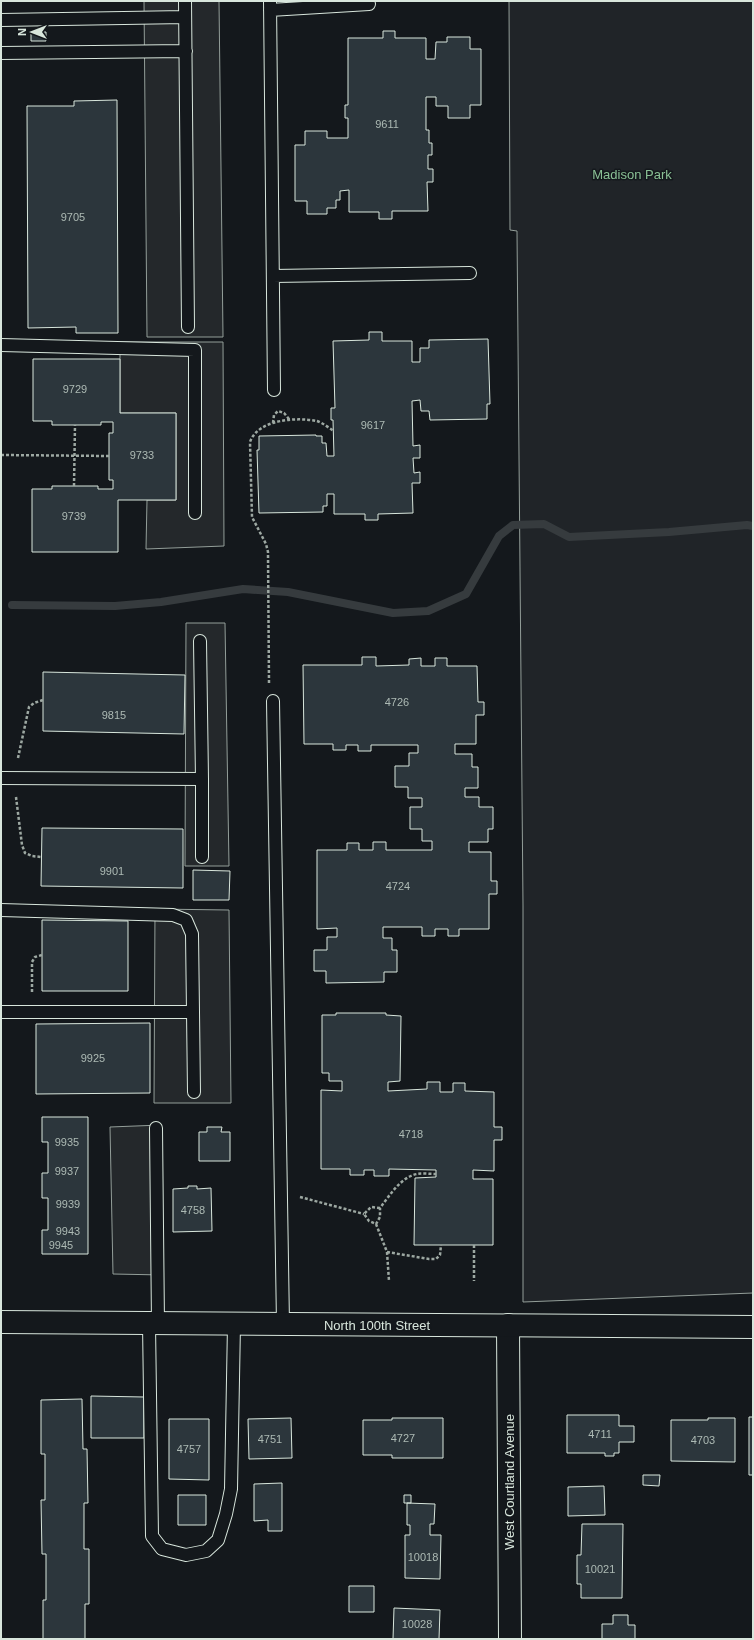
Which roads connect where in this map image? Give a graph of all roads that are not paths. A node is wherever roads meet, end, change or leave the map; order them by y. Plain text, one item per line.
1 (185, 1) edge
2 (369, 4) dead end
3 (270, 5) edge
4 (185, 17) junction
5 (1, 20) edge
6 (186, 51) junction
7 (1, 52) edge
8 (470, 273) dead end
9 (273, 276) junction
10 (188, 327) dead end
11 (1, 345) edge
12 (274, 390) dead end
13 (195, 513) dead end
14 (200, 641) dead end
15 (273, 701) road end
16 (1, 778) edge
17 (202, 779) junction
18 (202, 857) dead end
19 (1, 910) edge
20 (1, 1012) edge
21 (193, 1012) junction
22 (194, 1092) dead end
23 (156, 1128) dead end
24 (1, 1322) edge
25 (154, 1324) junction
26 (234, 1324) junction
27 (283, 1324) junction
28 (508, 1325) junction
29 (753, 1327) edge
30 (510, 1639) edge

1 - 4 lane
2 - 3 lane
3 - 9 lane
4 - 5 lane
4 - 6 lane
6 - 7 lane
6 - 10 lane
8 - 9 lane
9 - 12 lane
11 - 13 lane
14 - 17 lane
15 - 27 lane
16 - 17 lane
17 - 18 lane
19 - 21 lane
20 - 21 lane
21 - 22 lane
23 - 25 lane
24 - 25 street, North 100th Street
25 - 26 street, North 100th Street
25 - 26 lane
26 - 27 street, North 100th Street
27 - 28 street, North 100th Street
28 - 29 street, North 100th Street
28 - 30 street, West Courtland Avenue

